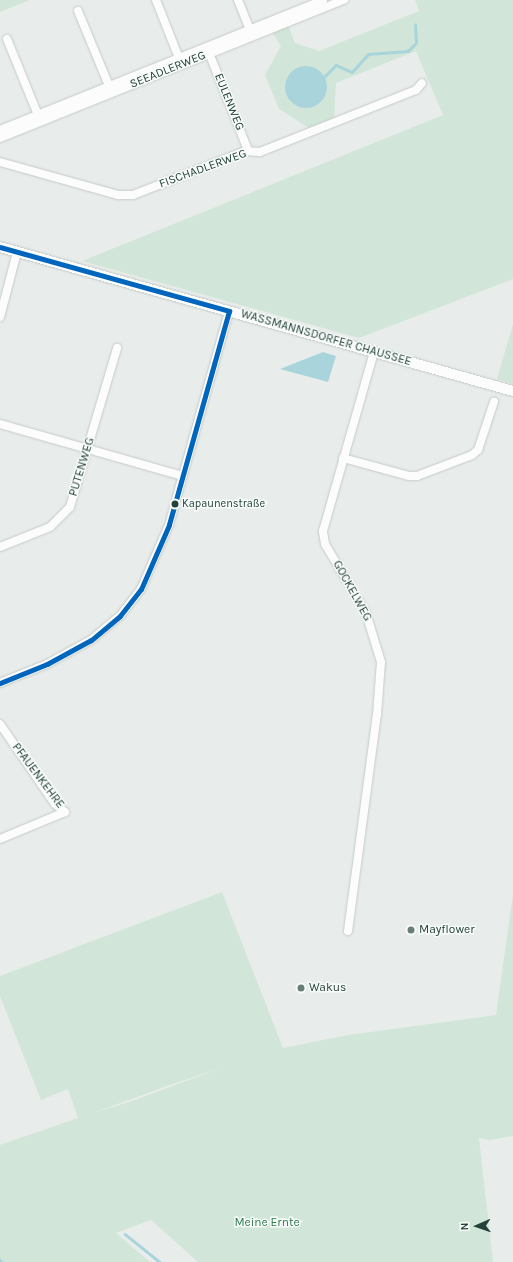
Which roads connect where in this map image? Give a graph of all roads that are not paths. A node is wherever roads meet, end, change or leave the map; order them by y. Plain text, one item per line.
1 (156, 0) edge
2 (238, 0) edge
3 (321, 0) edge
4 (338, 1) edge
5 (78, 11) dead end
6 (250, 30) junction
7 (7, 39) dead end
8 (209, 53) junction
9 (179, 58) junction
10 (422, 84) dead end
11 (109, 86) junction
12 (38, 115) junction
13 (0, 130) edge
14 (0, 138) edge
15 (248, 150) junction
16 (0, 162) edge
17 (0, 247) edge
18 (17, 252) junction
19 (229, 311) junction
20 (0, 316) edge
21 (117, 348) dead end
22 (374, 352) junction
23 (513, 391) edge
24 (494, 402) dead end
25 (0, 424) edge
26 (88, 449) junction
27 (343, 458) junction
28 (183, 476) junction
29 (0, 547) edge
30 (0, 683) edge
31 (0, 724) edge
32 (1, 837) edge
33 (348, 931) dead end

1 - 9 street, SEEADLERWEG
2 - 6 street
3 - 6 street, SEEADLERWEG
4 - 8 street, SEEADLERWEG
5 - 11 street
6 - 9 street, SEEADLERWEG
7 - 12 street
8 - 14 street, SEEADLERWEG
8 - 15 street, EULENWEG
9 - 11 street, SEEADLERWEG
10 - 15 street, FISCHADLERWEG
11 - 12 street, SEEADLERWEG
12 - 13 street, SEEADLERWEG
15 - 16 street, FISCHADLERWEG
17 - 18 street, WASSMANNSDORFER CHAUSSEE
18 - 19 street, WASSMANNSDORFER CHAUSSEE
18 - 20 street
19 - 22 street, WASSMANNSDORFER CHAUSSEE
19 - 28 street
21 - 26 street, PUTENWEG
22 - 23 street, WASSMANNSDORFER CHAUSSEE
22 - 27 street, GOCKELWEG
24 - 27 street
25 - 26 street
26 - 28 street
26 - 29 street, PUTENWEG
27 - 33 street, GOCKELWEG
28 - 30 street
31 - 32 street, PFAUENKEHRE

